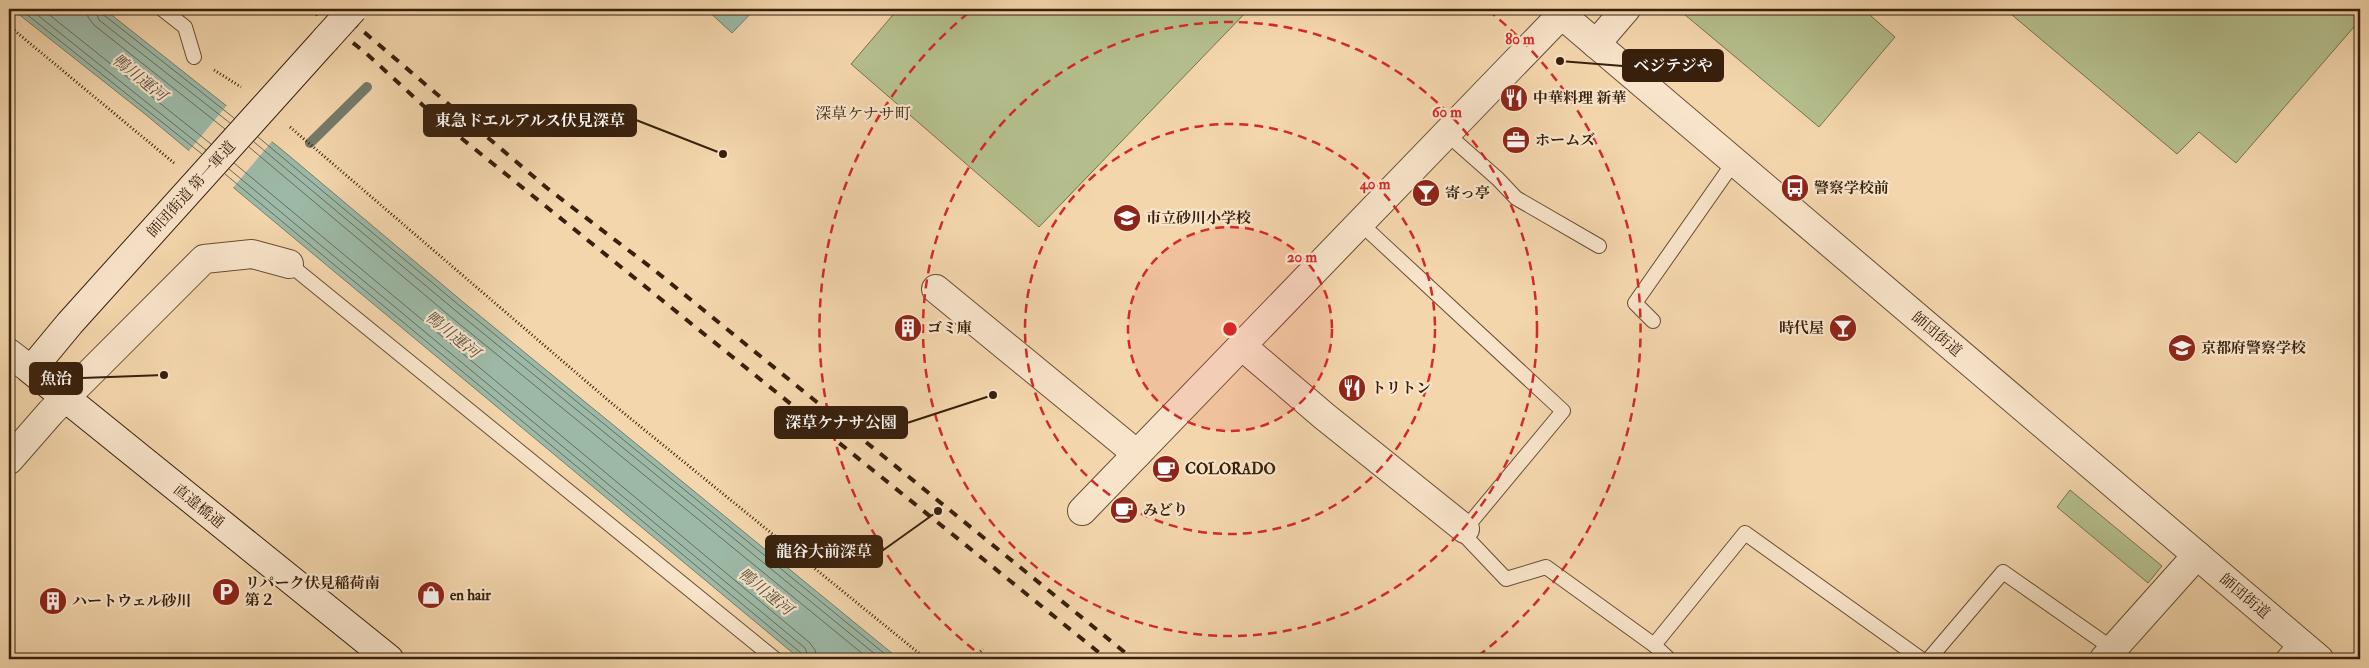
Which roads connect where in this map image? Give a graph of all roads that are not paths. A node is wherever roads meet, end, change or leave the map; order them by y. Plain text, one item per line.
1 (162, 9) edge
2 (353, 9) edge
3 (1626, 9) edge
4 (1558, 12) edge
5 (1596, 44) junction
6 (194, 57) dead end
7 (1447, 134) junction
8 (1734, 162) junction
9 (1360, 223) junction
10 (1599, 246) dead end
11 (290, 264) joint
12 (936, 289) dead end
13 (1653, 322) dead end
14 (1242, 346) junction
15 (9, 353) edge
16 (31, 370) junction
17 (65, 397) junction
18 (1138, 454) junction
19 (9, 460) edge
20 (1082, 511) dead end
21 (1465, 529) junction
22 (2197, 555) junction
23 (1654, 645) junction
24 (2290, 650) edge
25 (2109, 654) edge
26 (389, 659) edge
27 (775, 659) edge
28 (1669, 659) edge
29 (1921, 659) edge
30 (1929, 659) edge
31 (2319, 659) edge

1 - 6 lane
2 - 16 street, 師団街道 第一軍道, bridge
3 - 5 street
4 - 5 street, 師団街道
4 - 7 street
5 - 8 street, 師団街道
7 - 9 street
7 - 10 lane
8 - 13 lane
8 - 22 street, 師団街道
9 - 14 street
9 - 21 lane
11 - 17 street
11 - 27 lane
12 - 18 street
14 - 18 street
14 - 21 street
15 - 16 street, 直違橋通
16 - 17 street, 直違橋通
17 - 19 street
17 - 26 street, 直違橋通
18 - 20 street
21 - 23 lane
22 - 24 street, 師団街道
22 - 25 street
23 - 28 lane
23 - 29 lane
24 - 31 street, 師団街道
25 - 30 lane

